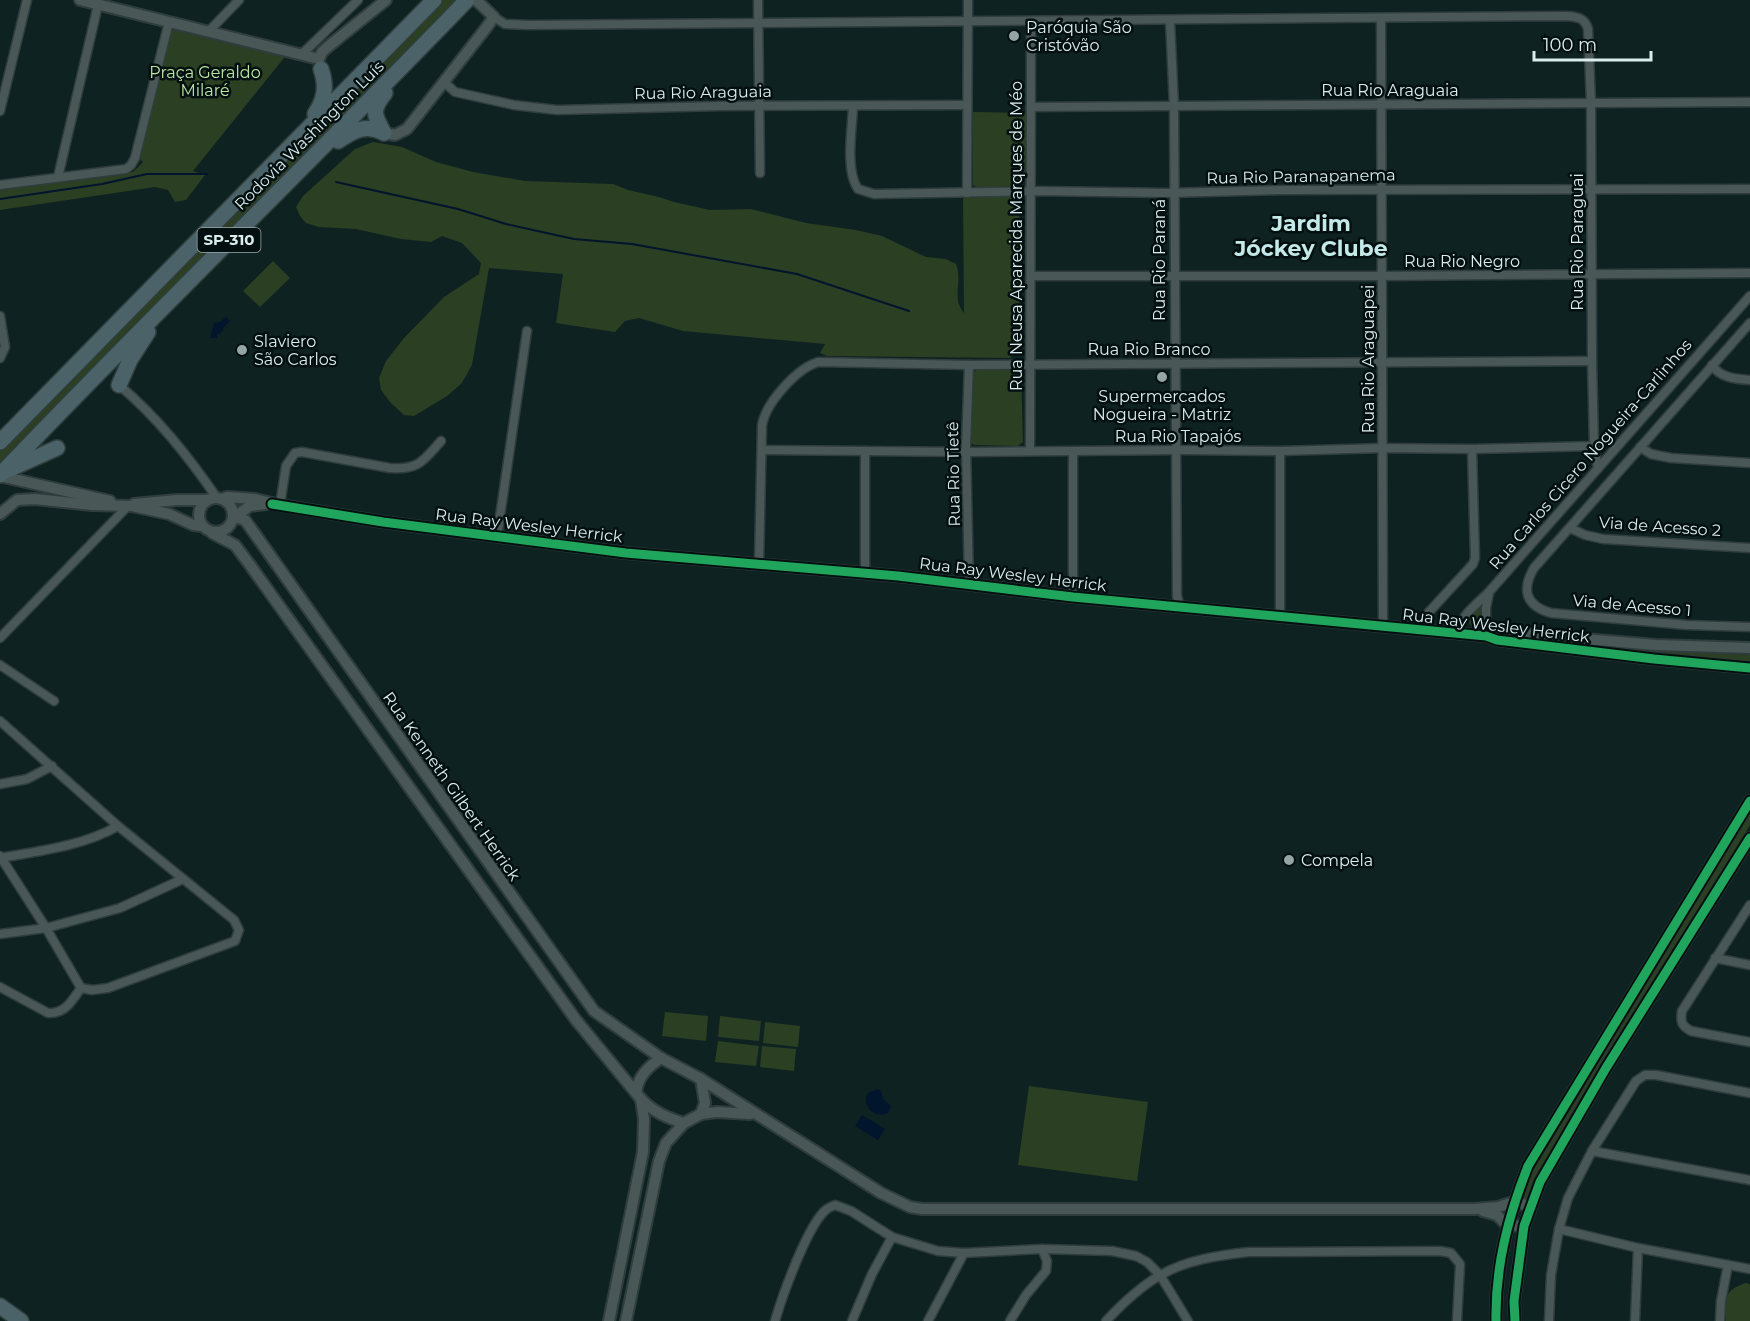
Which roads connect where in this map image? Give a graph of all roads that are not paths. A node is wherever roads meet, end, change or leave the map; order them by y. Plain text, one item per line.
1 (27, 0) edge
2 (80, 0) edge
3 (239, 0) edge
4 (358, 0) edge
5 (386, 0) edge
6 (434, 0) edge
7 (467, 0) edge
8 (476, 0) edge
9 (758, 0) edge
10 (968, 0) edge
11 (98, 5) junction
12 (494, 17) junction
13 (1381, 19) junction
14 (969, 20) junction
15 (1031, 21) junction
16 (1170, 21) junction
17 (169, 22) junction
18 (759, 22) junction
19 (208, 32) junction
20 (389, 45) junction
21 (301, 55) junction
22 (408, 62) junction
23 (320, 64) junction
24 (444, 82) junction
25 (1750, 102) edge
26 (1591, 103) junction
27 (967, 105) junction
28 (1383, 105) junction
29 (760, 106) junction
30 (1174, 106) junction
31 (853, 107) junction
32 (1031, 107) junction
33 (0, 111) edge
34 (384, 133) junction
35 (284, 153) junction
36 (305, 163) junction
37 (760, 173) dead end
38 (58, 177) junction
39 (0, 185) edge
40 (1592, 189) junction
41 (1750, 189) edge
42 (1381, 190) junction
43 (1030, 192) junction
44 (1174, 192) junction
45 (967, 193) junction
46 (1750, 273) edge
47 (1592, 275) junction
48 (1031, 276) junction
49 (1175, 276) junction
50 (1383, 276) junction
51 (179, 292) junction
52 (1750, 296) edge
53 (0, 316) edge
54 (1750, 323) edge
55 (527, 331) dead end
56 (0, 358) edge
57 (1592, 361) junction
58 (1382, 362) junction
59 (1174, 363) junction
60 (969, 364) junction
61 (1030, 364) junction
62 (1712, 364) junction
63 (1750, 380) edge
64 (119, 385) joint
65 (37, 405) junction
66 (0, 424) edge
67 (441, 441) dead end
68 (0, 442) edge
69 (1594, 446) junction
70 (1640, 447) junction
71 (57, 448) dead end
72 (1384, 448) junction
73 (1472, 449) junction
74 (762, 450) junction
75 (1175, 450) junction
76 (865, 451) junction
77 (1280, 451) junction
78 (967, 452) junction
79 (1030, 452) junction
80 (1073, 452) junction
81 (1750, 463) edge
82 (1598, 468) junction
83 (2, 474) edge
84 (216, 499) junction
85 (276, 505) junction
86 (130, 506) junction
87 (0, 514) edge
88 (234, 517) junction
89 (202, 526) junction
90 (1570, 528) junction
91 (212, 533) junction
92 (497, 537) junction
93 (1750, 548) edge
94 (759, 564) junction
95 (865, 573) junction
96 (969, 583) junction
97 (1489, 592) junction
98 (1073, 597) junction
99 (1180, 607) junction
100 (1280, 616) junction
101 (1383, 627) junction
102 (1750, 627) edge
103 (1420, 630) junction
104 (1457, 634) junction
105 (1486, 636) junction
106 (0, 638) edge
107 (1750, 648) edge
108 (0, 665) edge
109 (1750, 668) edge
110 (54, 701) dead end
111 (0, 721) edge
112 (52, 766) junction
113 (0, 784) edge
114 (1750, 801) edge
115 (118, 826) junction
116 (1750, 838) edge
117 (0, 858) edge
118 (183, 879) junction
119 (1750, 905) edge
120 (46, 928) junction
121 (0, 934) edge
122 (1715, 958) junction
123 (1750, 965) edge
124 (0, 987) edge
125 (81, 988) junction
126 (1750, 1042) edge
127 (661, 1058) junction
128 (701, 1079) junction
129 (1750, 1093) edge
130 (638, 1096) junction
131 (701, 1114) junction
132 (754, 1114) junction
133 (684, 1123) junction
134 (1592, 1151) junction
135 (1750, 1180) edge
136 (1514, 1202) junction
137 (1530, 1206) junction
138 (1474, 1209) junction
139 (1507, 1225) junction
140 (1524, 1226) junction
141 (1559, 1229) junction
142 (892, 1237) junction
143 (1638, 1248) junction
144 (1042, 1250) junction
145 (964, 1254) junction
146 (1728, 1265) junction
147 (1750, 1269) edge
148 (1160, 1275) junction
149 (0, 1306) edge
150 (0, 1318) edge
151 (4, 1321) edge
152 (21, 1321) edge
153 (609, 1321) edge
154 (626, 1321) edge
155 (776, 1321) edge
156 (852, 1321) edge
157 (928, 1321) edge
158 (1010, 1321) edge
159 (1106, 1321) edge
160 (1188, 1321) edge
161 (1457, 1321) edge
162 (1496, 1321) edge
163 (1515, 1321) edge
164 (1549, 1321) edge
165 (1635, 1321) edge
166 (1720, 1321) edge

1 - 33 street
2 - 11 street
3 - 19 street
4 - 21 street
5 - 23 street
6 - 20 highway, Rodovia Washington Luís / SP-310
7 - 22 highway, Rodovia Washington Luís / SP-310
8 - 12 street
9 - 18 street
10 - 14 street
11 - 17 street
11 - 38 street
12 - 18 street
12 - 24 street
13 - 16 street
13 - 26 street, Rua Rio Paraguai
13 - 28 street, Rua Rio Araguapei
14 - 15 street
14 - 18 street
14 - 27 street
15 - 16 street
15 - 32 street, Rua Neusa Aparecida Marques de Méo
16 - 30 street, Rua Rio Paraná
17 - 19 street
17 - 38 street
18 - 29 street
19 - 21 street
20 - 23 highway
20 - 35 highway, Rodovia Washington Luís / SP-310
21 - 23 street
22 - 34 highway
22 - 36 highway, Rodovia Washington Luís / SP-310
23 - 35 highway
24 - 29 street, Rua Rio Araguaia
24 - 34 street
25 - 26 street, Rua Rio Araguaia
26 - 28 street, Rua Rio Araguaia
26 - 40 street, Rua Rio Paraguai
27 - 31 street, Rua Rio Araguaia
27 - 45 street
28 - 30 street, Rua Rio Araguaia
28 - 42 street, Rua Rio Araguapei
29 - 31 street, Rua Rio Araguaia
29 - 37 street
30 - 32 street, Rua Rio Araguaia
30 - 44 street, Rua Rio Paraná
31 - 45 street, Rua Rio Paranapanema
32 - 43 street, Rua Neusa Aparecida Marques de Méo
34 - 36 highway
35 - 65 highway, Rodovia Washington Luís / SP-310
36 - 51 highway, Rodovia Washington Luís / SP-310
38 - 39 street
40 - 41 street, Rua Rio Paranapanema
40 - 42 street, Rua Rio Paranapanema
40 - 47 street, Rua Rio Paraguai
42 - 44 street, Rua Rio Paranapanema
42 - 50 street, Rua Rio Araguapei
43 - 44 street, Rua Rio Paranapanema
43 - 45 street, Rua Rio Paranapanema
43 - 48 street, Rua Neusa Aparecida Marques de Méo
44 - 49 street, Rua Rio Paraná
46 - 47 street, Rua Rio Negro
47 - 50 street, Rua Rio Negro
47 - 57 street, Rua Rio Paraguai
48 - 49 street, Rua Rio Negro
48 - 61 street, Rua Neusa Aparecida Marques de Méo
49 - 50 street, Rua Rio Negro
49 - 59 street, Rua Rio Paraná
50 - 58 street, Rua Rio Araguapei
51 - 64 highway
51 - 83 highway, Rodovia Washington Luís / SP-310
52 - 82 street, Rua Carlos Cicero Nogueira-Carlinhos
53 - 56 street
54 - 62 street
55 - 92 street
57 - 58 street, Rua Rio Branco
57 - 69 street, Rua Rio Paraguai
58 - 59 street, Rua Rio Branco
58 - 72 street, Rua Rio Araguapei
59 - 61 street, Rua Rio Branco
59 - 75 street, Rua Rio Paraná
60 - 61 street, Rua Rio Branco
60 - 74 street, Rua Rio Branco
60 - 78 street, Rua Rio Tietê
61 - 79 street, Rua Neusa Aparecida Marques de Méo
62 - 63 street
62 - 70 street
64 - 84 street
65 - 66 highway
65 - 68 highway, Rodovia Washington Luís / SP-310
67 - 85 street
69 - 73 street, Rua Rio Tapajós
69 - 82 street, Rua Rio Paraguai
70 - 81 street
70 - 90 street
71 - 83 highway
72 - 73 street, Rua Rio Tapajós
72 - 77 street, Rua Rio Tapajós
72 - 101 street, Rua Rio Araguapei
73 - 103 street
74 - 76 street, Rua Rio Tapajós
74 - 94 street, Rua Rio Branco
75 - 77 street, Rua Rio Tapajós
75 - 80 street, Rua Rio Tapajós
75 - 99 street, Rua Rio Paraná
76 - 78 street, Rua Rio Tapajós
76 - 95 street
77 - 100 street
78 - 79 street, Rua Rio Tapajós
78 - 96 street, Rua Rio Tietê
79 - 80 street, Rua Rio Tapajós
80 - 98 street
82 - 97 street, Rua Carlos Cicero Nogueira-Carlinhos
83 - 86 street
84 - 85 street, Rua Ray Wesley Herrick
84 - 86 street, Rua Ray Wesley Herrick
84 - 88 street
84 - 89 street
85 - 88 street
85 - 92 street, Rua Ray Wesley Herrick
86 - 87 street, Rua Ray Wesley Herrick
86 - 89 street
86 - 106 street
88 - 91 street
88 - 127 street, Rua Kenneth Gilbert Herrick
89 - 91 street
90 - 93 street, Via de Acesso 2
90 - 102 street, Via de Acesso 1
91 - 130 street
92 - 94 street, Rua Ray Wesley Herrick
94 - 95 street, Rua Ray Wesley Herrick
95 - 96 street, Rua Ray Wesley Herrick
96 - 98 street, Rua Ray Wesley Herrick
97 - 104 street, Rua Carlos Cicero Nogueira-Carlinhos
97 - 105 street
98 - 99 street, Rua Ray Wesley Herrick
99 - 100 street, Rua Ray Wesley Herrick
100 - 101 street, Rua Ray Wesley Herrick
101 - 103 street, Rua Ray Wesley Herrick
103 - 104 street, Rua Ray Wesley Herrick
104 - 105 street, Rua Ray Wesley Herrick
105 - 107 street, Rua Ray Wesley Herrick
105 - 109 street, Rua Ray Wesley Herrick
108 - 110 street
111 - 112 street
112 - 113 street
112 - 115 street
114 - 136 street
115 - 117 street
115 - 118 street
116 - 137 street
117 - 120 street
118 - 120 street
118 - 125 street
119 - 122 street
120 - 121 street
120 - 125 street
122 - 123 street
122 - 126 street
124 - 125 street
127 - 128 street
127 - 130 street
128 - 131 street
128 - 132 street
129 - 134 street
130 - 133 street
130 - 153 street
131 - 132 street
131 - 133 street
132 - 138 street
133 - 154 street
134 - 135 street
134 - 141 street
136 - 137 street
136 - 138 street
136 - 139 street
137 - 140 street
138 - 139 street
139 - 140 street
139 - 162 street
140 - 163 street
141 - 143 street
141 - 164 street
142 - 145 street
142 - 155 street
142 - 156 street
143 - 146 street
143 - 165 street
144 - 145 street
144 - 148 street
144 - 158 street
145 - 157 street
146 - 147 street
146 - 166 street
148 - 159 street
148 - 160 street
148 - 161 street
149 - 152 highway
150 - 151 highway

